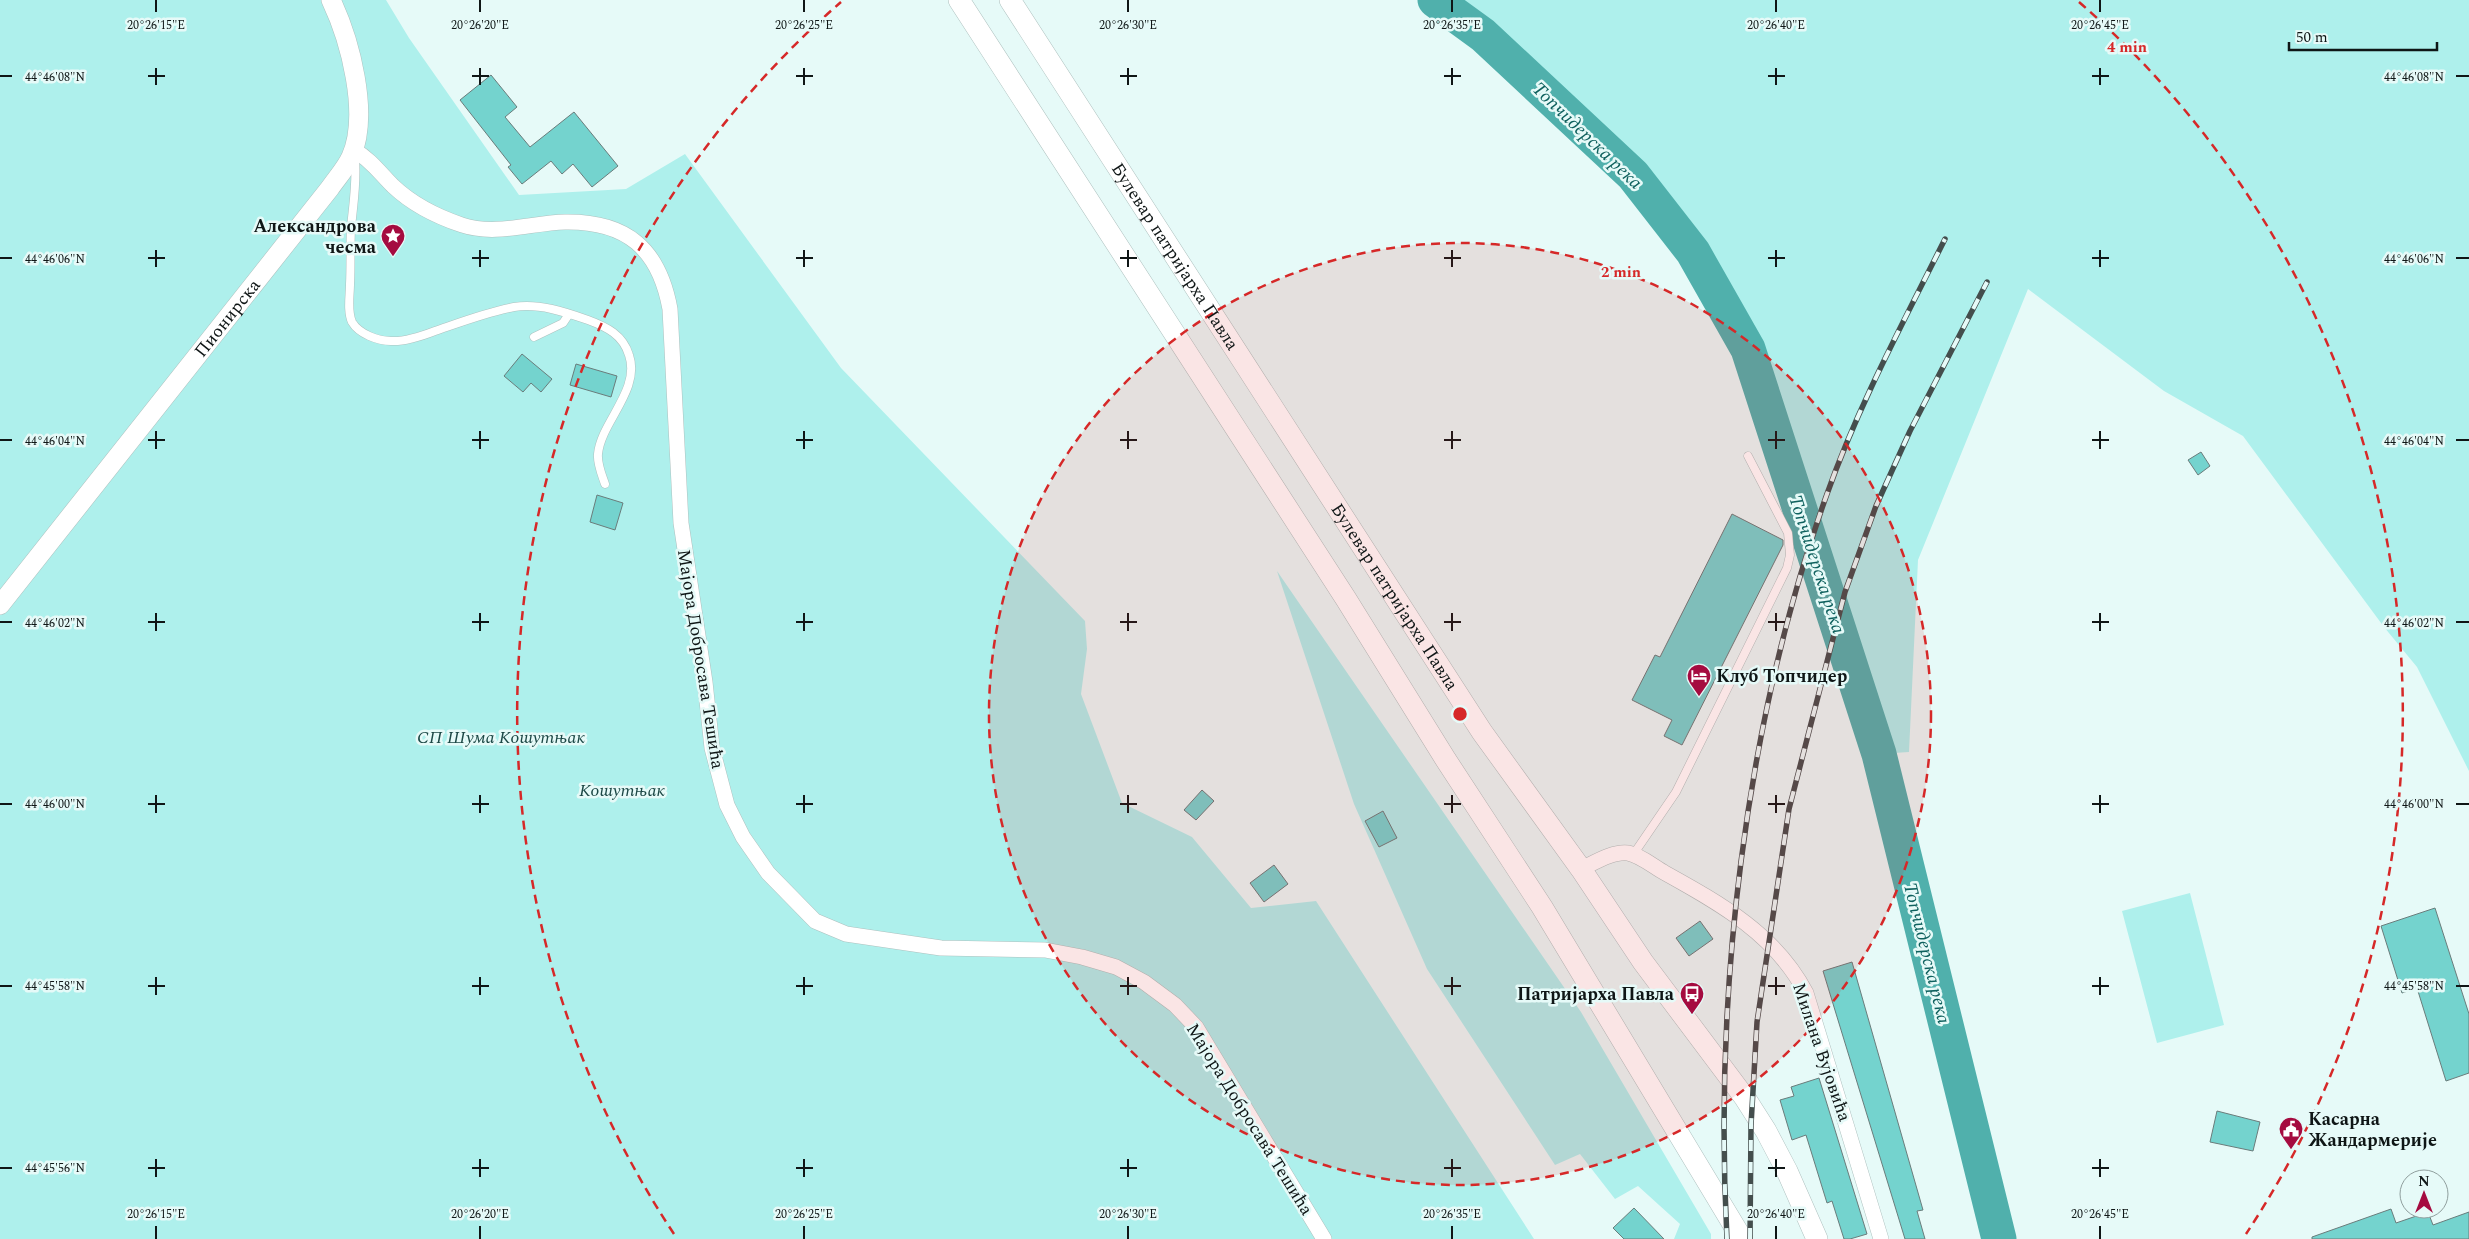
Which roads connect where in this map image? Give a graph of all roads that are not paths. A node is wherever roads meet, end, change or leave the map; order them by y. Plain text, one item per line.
1 (331, 0) edge
2 (960, 0) edge
3 (1010, 0) edge
4 (354, 150) junction
5 (569, 314) junction
6 (534, 337) dead end
7 (1748, 456) dead end
8 (604, 484) dead end
9 (0, 605) edge
10 (1633, 855) junction
11 (1581, 869) junction
12 (1324, 1239) edge
13 (1742, 1239) edge
14 (1817, 1239) edge
15 (1880, 1239) edge

1 - 4 street, Пионирска
2 - 13 main road
3 - 11 main road, Булевар патријарха Павла
4 - 5 lane
4 - 9 street, Пионирска
4 - 12 street, Мајора Добросава Тешића
5 - 6 lane
5 - 8 lane
7 - 10 lane
10 - 11 street
10 - 15 street, Милана Вујовића
11 - 14 main road, Булевар патријарха Павла

